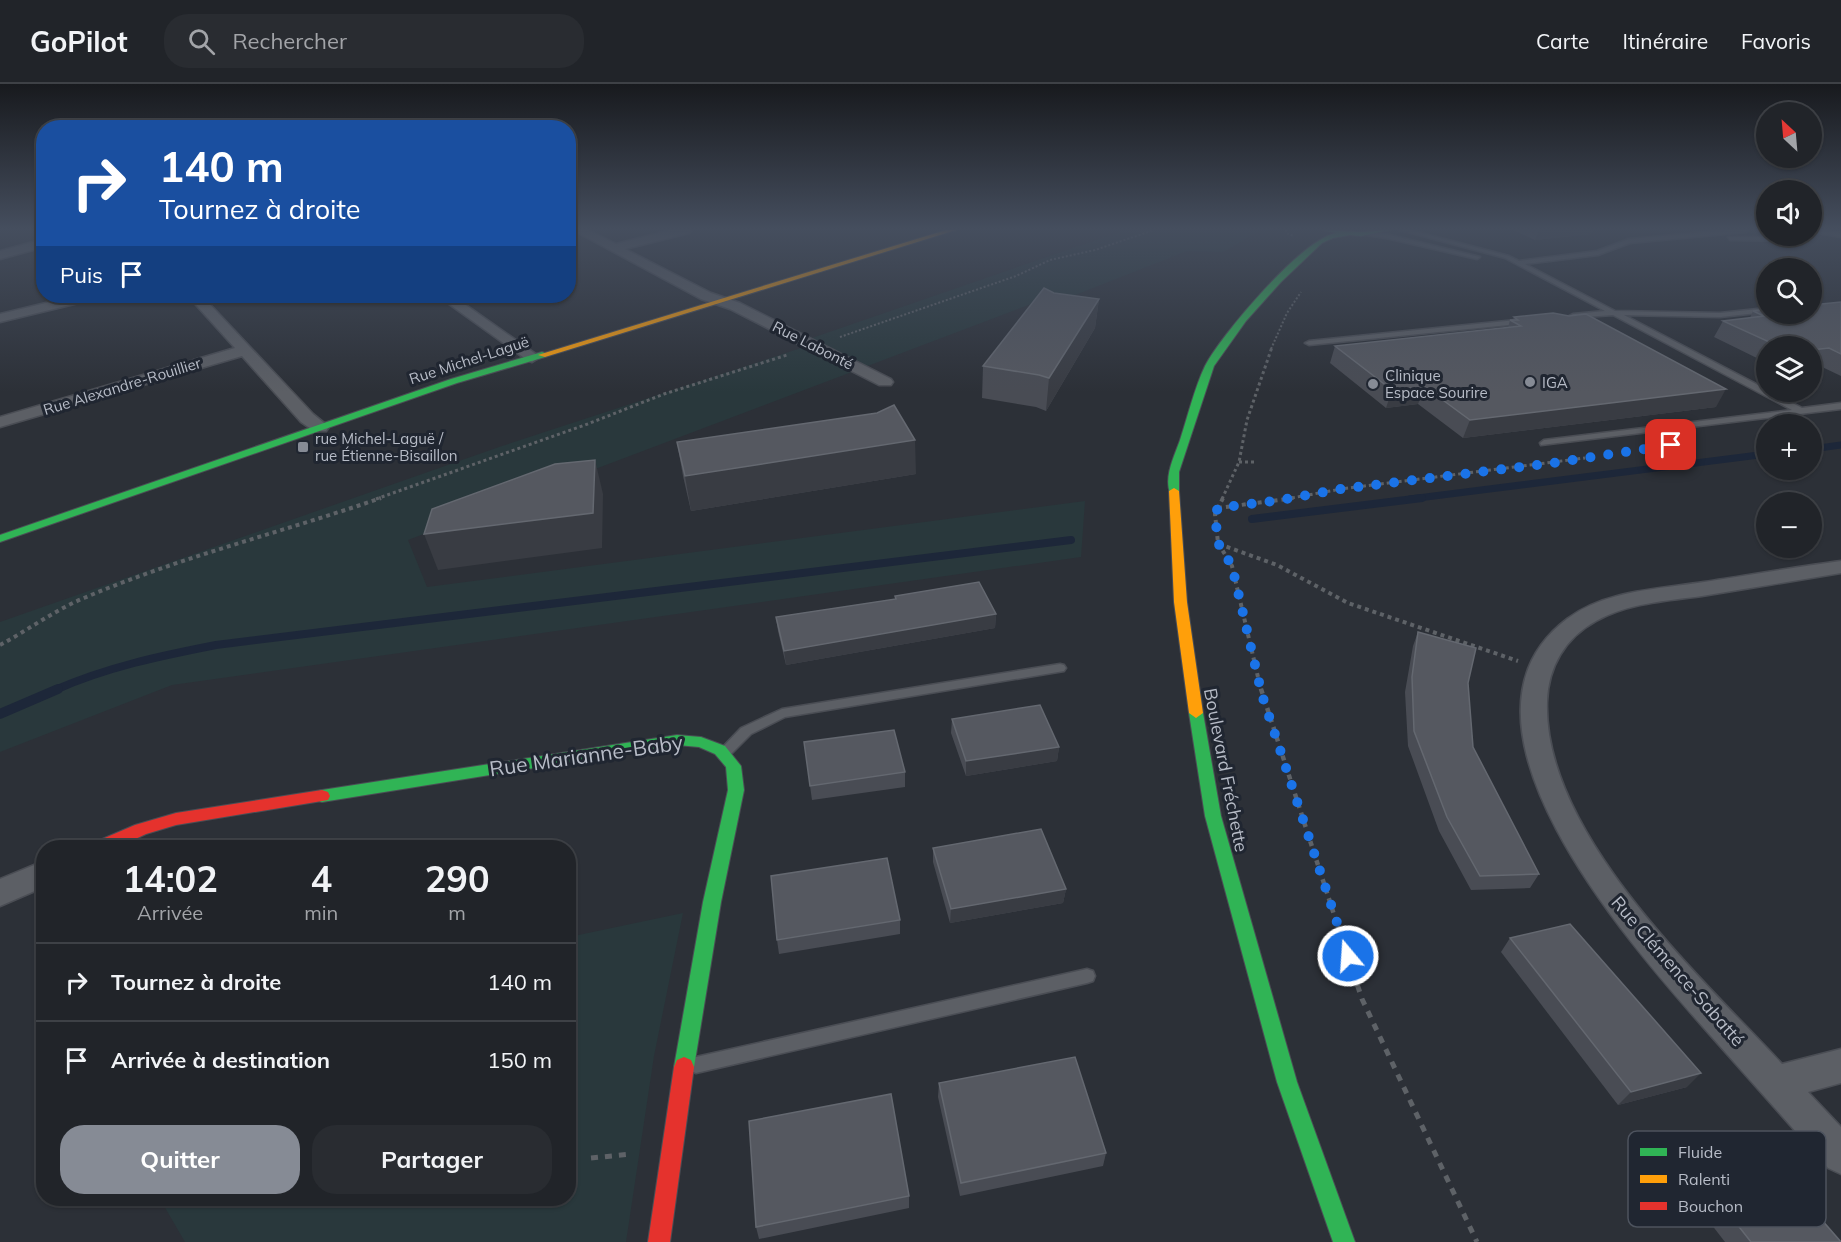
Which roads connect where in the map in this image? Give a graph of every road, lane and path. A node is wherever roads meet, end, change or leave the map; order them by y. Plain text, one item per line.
1 (683, 284) edge
2 (773, 284) edge
3 (994, 284) edge
4 (1274, 284) edge
5 (1557, 284) edge
6 (1305, 286) dead end
7 (720, 300) junction
8 (61, 303) edge
9 (201, 303) edge
10 (455, 303) edge
11 (1234, 309) dead end
12 (1756, 311) edge
13 (1611, 313) junction
14 (0, 318) edge
15 (1559, 318) edge
16 (1538, 320) edge
17 (833, 339) dead end
18 (1310, 343) dead end
19 (245, 350) junction
20 (795, 353) dead end
21 (532, 357) junction
22 (1210, 366) junction
23 (885, 382) dead end
24 (1841, 406) edge
25 (1801, 411) junction
26 (0, 422) edge
27 (320, 427) junction
28 (1544, 443) dead end
29 (1594, 456) dead end
30 (1239, 462) junction
31 (1256, 462) dead end
32 (1218, 508) junction
33 (0, 539) edge
34 (1218, 543) junction
35 (1841, 567) edge
36 (0, 645) edge
37 (1519, 661) dead end
38 (1060, 668) dead end
39 (724, 753) junction
40 (117, 840) edge
41 (36, 877) edge
42 (0, 893) edge
43 (1087, 976) dead end
44 (1841, 1066) edge
45 (683, 1068) junction
46 (1776, 1083) junction
47 (1819, 1131) edge
48 (1826, 1138) edge
49 (1841, 1155) edge
50 (659, 1242) edge
51 (1344, 1242) edge
52 (1477, 1242) edge

1 - 7 street, Rue Labonté
2 - 7 street, Rue Michel-Laguë
3 - 17 path
4 - 22 street, Boulevard Fréchette
5 - 13 lane
6 - 30 path
7 - 21 street, Rue Michel-Laguë
7 - 23 street, Rue Labonté
8 - 14 street
9 - 19 street
10 - 21 street
11 - 22 street, Boulevard Fréchette
12 - 13 lane
13 - 15 lane
13 - 25 lane
16 - 18 lane
19 - 26 street, Rue Alexandre-Rouillier
19 - 27 street
20 - 36 path
21 - 27 street, Rue Michel-Laguë
22 - 51 street, Boulevard Fréchette
24 - 25 lane
25 - 28 lane
27 - 33 street, Rue Michel-Laguë
29 - 32 path
30 - 31 path
30 - 32 path
32 - 34 path
34 - 37 path
34 - 52 path
35 - 46 street, Rue Clémence-Sabatté
38 - 39 lane
39 - 40 street, Rue Marianne-Baby
39 - 45 street
41 - 42 street
43 - 45 lane
44 - 46 street
45 - 50 street
46 - 47 street, Rue Clémence-Sabatté
48 - 49 street, Rue Clémence-Sabatté

